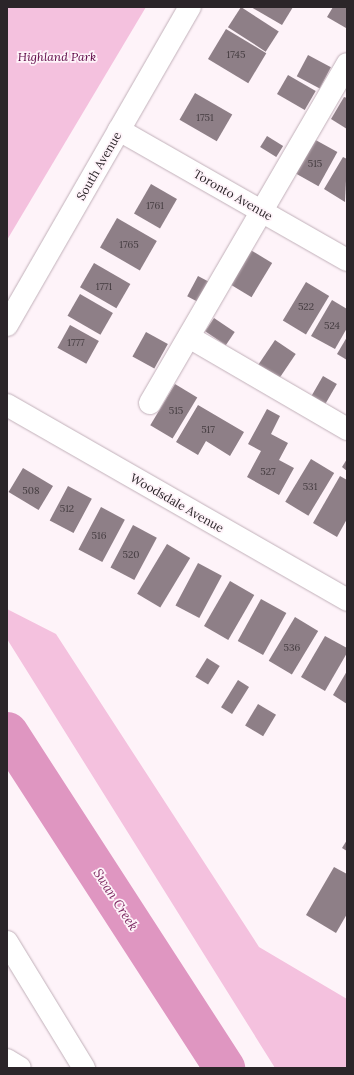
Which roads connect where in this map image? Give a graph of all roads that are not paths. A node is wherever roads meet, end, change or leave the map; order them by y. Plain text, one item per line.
1 (190, 7) edge
2 (344, 78) edge
3 (120, 130) junction
4 (262, 211) junction
5 (347, 260) edge
6 (7, 325) edge
7 (189, 337) junction
8 (150, 404) dead end
9 (7, 405) edge
10 (347, 429) edge
11 (347, 600) edge
12 (7, 942) edge
13 (7, 1060) edge
14 (20, 1068) edge
15 (84, 1068) edge

1 - 3 street, South Avenue
2 - 4 street
3 - 4 street, Toronto Avenue
3 - 6 street, South Avenue
4 - 5 street, Toronto Avenue
4 - 7 street
7 - 8 street
7 - 10 street
9 - 11 street, Woodsdale Avenue
12 - 15 street
13 - 14 street

